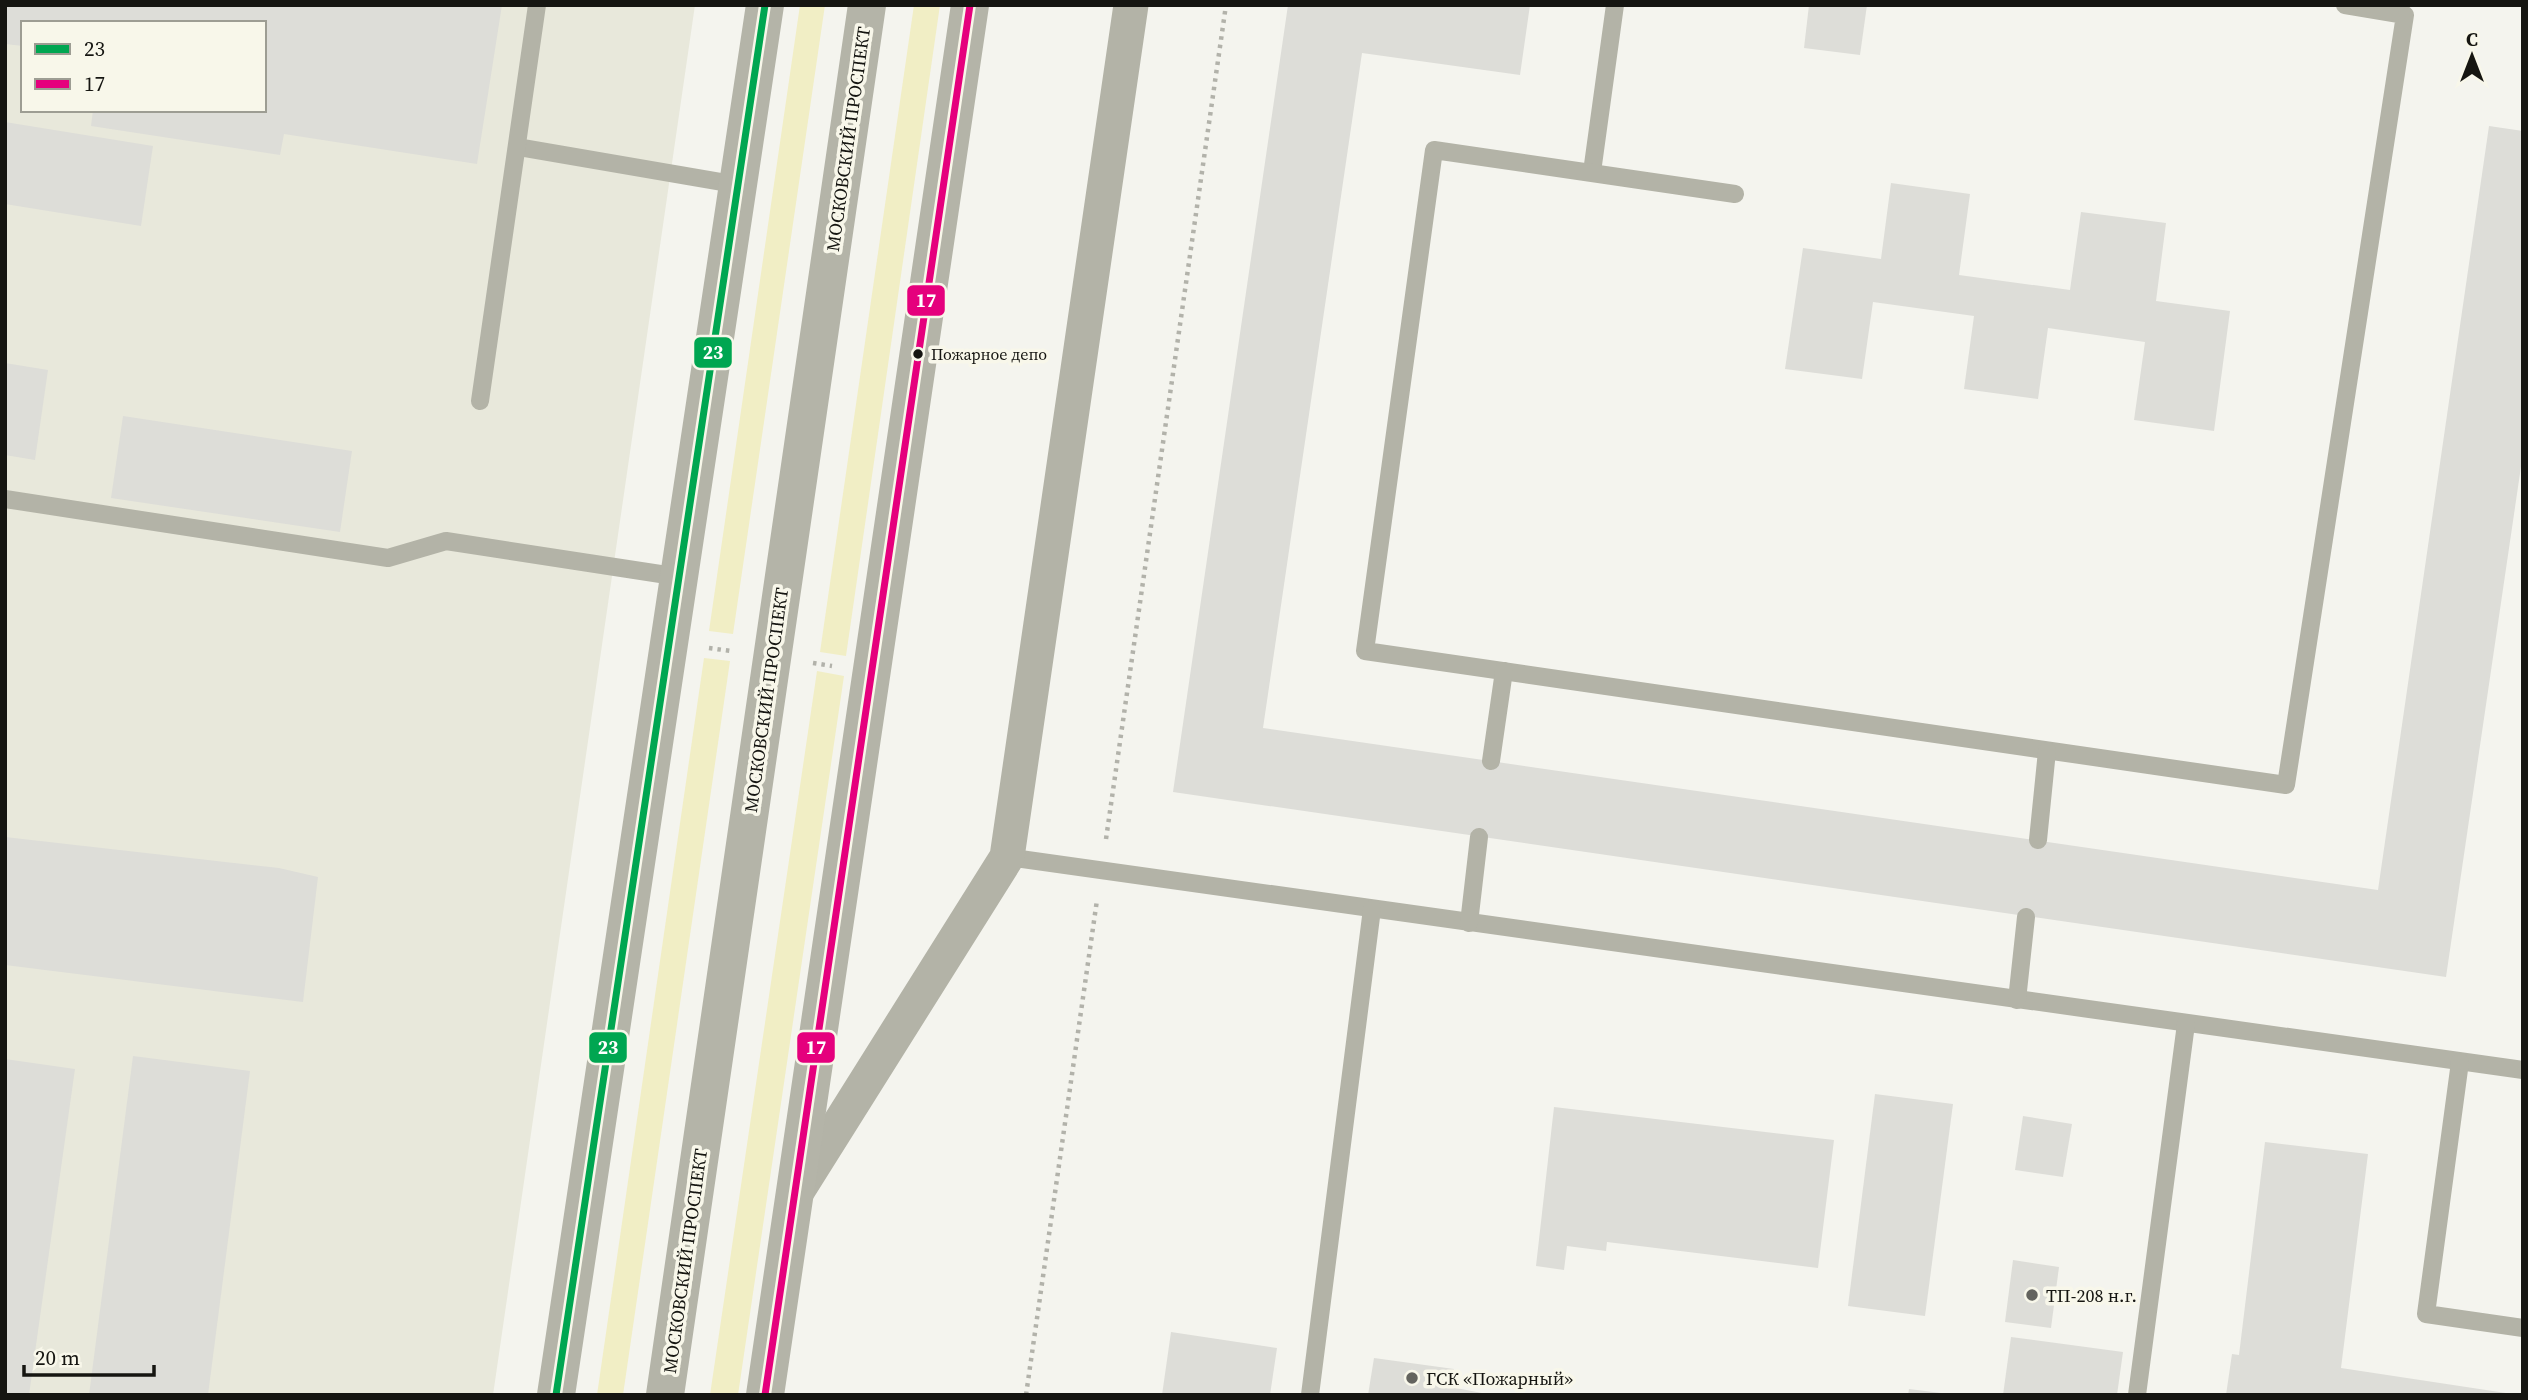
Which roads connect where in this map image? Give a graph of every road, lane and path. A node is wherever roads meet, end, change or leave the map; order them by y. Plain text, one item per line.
1 (537, 5) edge
2 (765, 5) edge
3 (867, 5) edge
4 (970, 5) edge
5 (1131, 5) edge
6 (1226, 5) edge
7 (1615, 5) edge
8 (2345, 5) edge
9 (518, 147) junction
10 (1592, 172) junction
11 (739, 185) junction
12 (1735, 194) dead end
13 (480, 401) dead end
14 (5, 499) edge
15 (680, 577) junction
16 (1504, 671) junction
17 (2047, 751) junction
18 (1491, 761) dead end
19 (1479, 837) dead end
20 (2038, 840) dead end
21 (1007, 857) junction
22 (1101, 872) junction
23 (1372, 909) junction
24 (2026, 917) dead end
25 (1469, 923) junction
26 (2017, 1000) junction
27 (2186, 1024) junction
28 (2460, 1062) junction
29 (2523, 1070) edge
30 (796, 1194) junction
31 (2523, 1328) edge
32 (556, 1395) edge
33 (665, 1395) edge
34 (765, 1395) edge
35 (1026, 1395) edge
36 (1310, 1395) edge
37 (2137, 1395) edge

1 - 9 lane
2 - 11 main road
3 - 33 main road, МОСКОВСКИЙ ПРОСПЕКТ
4 - 30 main road
5 - 21 street
6 - 22 path
7 - 10 lane
8 - 17 lane
9 - 11 lane
9 - 13 lane
10 - 12 lane
10 - 16 lane
11 - 15 main road
14 - 15 lane
15 - 32 main road
16 - 17 lane
16 - 18 lane
17 - 20 lane
19 - 25 lane
21 - 22 lane
21 - 30 street
22 - 23 lane
22 - 35 path
23 - 25 lane
23 - 36 lane
24 - 26 lane
25 - 26 lane
26 - 27 lane
27 - 28 lane
27 - 37 lane
28 - 29 lane
28 - 31 lane
30 - 34 main road

